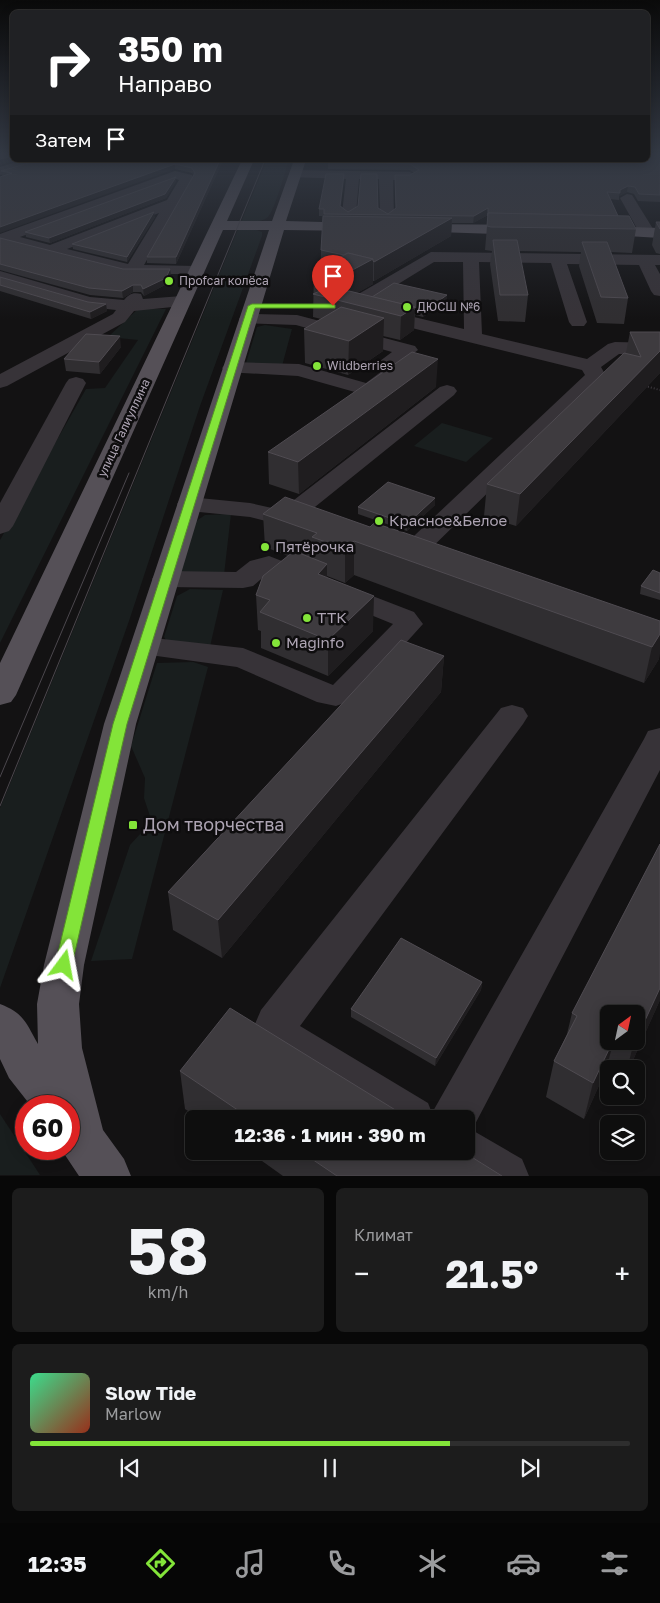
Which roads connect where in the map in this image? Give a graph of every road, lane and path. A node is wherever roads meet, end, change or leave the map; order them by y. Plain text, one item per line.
1 (83, 209) edge
2 (157, 209) edge
3 (168, 209) edge
4 (225, 209) edge
5 (283, 209) edge
6 (349, 209) edge
7 (392, 209) edge
8 (636, 209) edge
9 (348, 214) edge
10 (395, 223) junction
11 (218, 225) junction
12 (277, 226) junction
13 (157, 228) junction
14 (538, 230) edge
15 (588, 231) edge
16 (654, 232) edge
17 (132, 238) edge
18 (106, 248) edge
19 (51, 250) junction
20 (471, 257) junction
21 (81, 258) junction
22 (557, 258) junction
23 (652, 260) edge
24 (0, 261) edge
25 (133, 269) junction
26 (196, 271) junction
27 (0, 276) edge
28 (141, 292) edge
29 (660, 292) edge
30 (76, 298) junction
31 (182, 301) junction
32 (128, 306) junction
33 (310, 306) dead end
34 (330, 306) edge
35 (349, 306) junction
36 (250, 313) junction
37 (578, 322) dead end
38 (473, 337) junction
39 (660, 349) edge
40 (590, 366) junction
41 (232, 368) junction
42 (0, 382) edge
43 (76, 384) dead end
44 (642, 386) edge
45 (660, 390) edge
46 (446, 391) dead end
47 (189, 504) junction
48 (287, 517) junction
49 (0, 526) edge
50 (324, 529) edge
51 (435, 566) edge
52 (166, 579) junction
53 (145, 646) junction
54 (0, 695) edge
55 (512, 716) dead end
56 (660, 739) edge
57 (0, 1023) edge
58 (49, 1095) edge
59 (66, 1095) edge
60 (398, 1110) edge
61 (458, 1110) edge
62 (80, 1137) edge
63 (475, 1157) edge
64 (107, 1176) edge
65 (505, 1176) edge

1 - 19 street
2 - 19 street
3 - 13 street
4 - 11 main road, улица Галиуллина
5 - 12 main road
6 - 9 street
7 - 10 street
8 - 16 street
10 - 12 main road
10 - 14 main road
11 - 12 main road
11 - 26 main road, улица Галиуллина
12 - 36 main road
13 - 17 street
13 - 25 street
15 - 16 main road
18 - 21 street
19 - 21 street
20 - 22 street
20 - 35 street
20 - 38 street
21 - 25 street
22 - 23 street
22 - 37 street
23 - 29 street
24 - 30 street
25 - 26 street
26 - 31 main road, улица Галиуллина
27 - 30 street
28 - 32 street
30 - 32 street
31 - 32 street
31 - 54 main road, улица Галиуллина
32 - 42 street
33 - 36 street
34 - 35 street
35 - 38 street
36 - 41 main road
36 - 41 street
38 - 40 street
39 - 40 street
40 - 51 street
41 - 47 main road
43 - 49 street
44 - 45 path
46 - 48 street
47 - 48 street
47 - 52 main road
48 - 50 street
52 - 53 main road
52 - 53 street
53 - 59 main road
55 - 60 street
56 - 61 street
57 - 58 main road
62 - 64 main road
63 - 65 street

